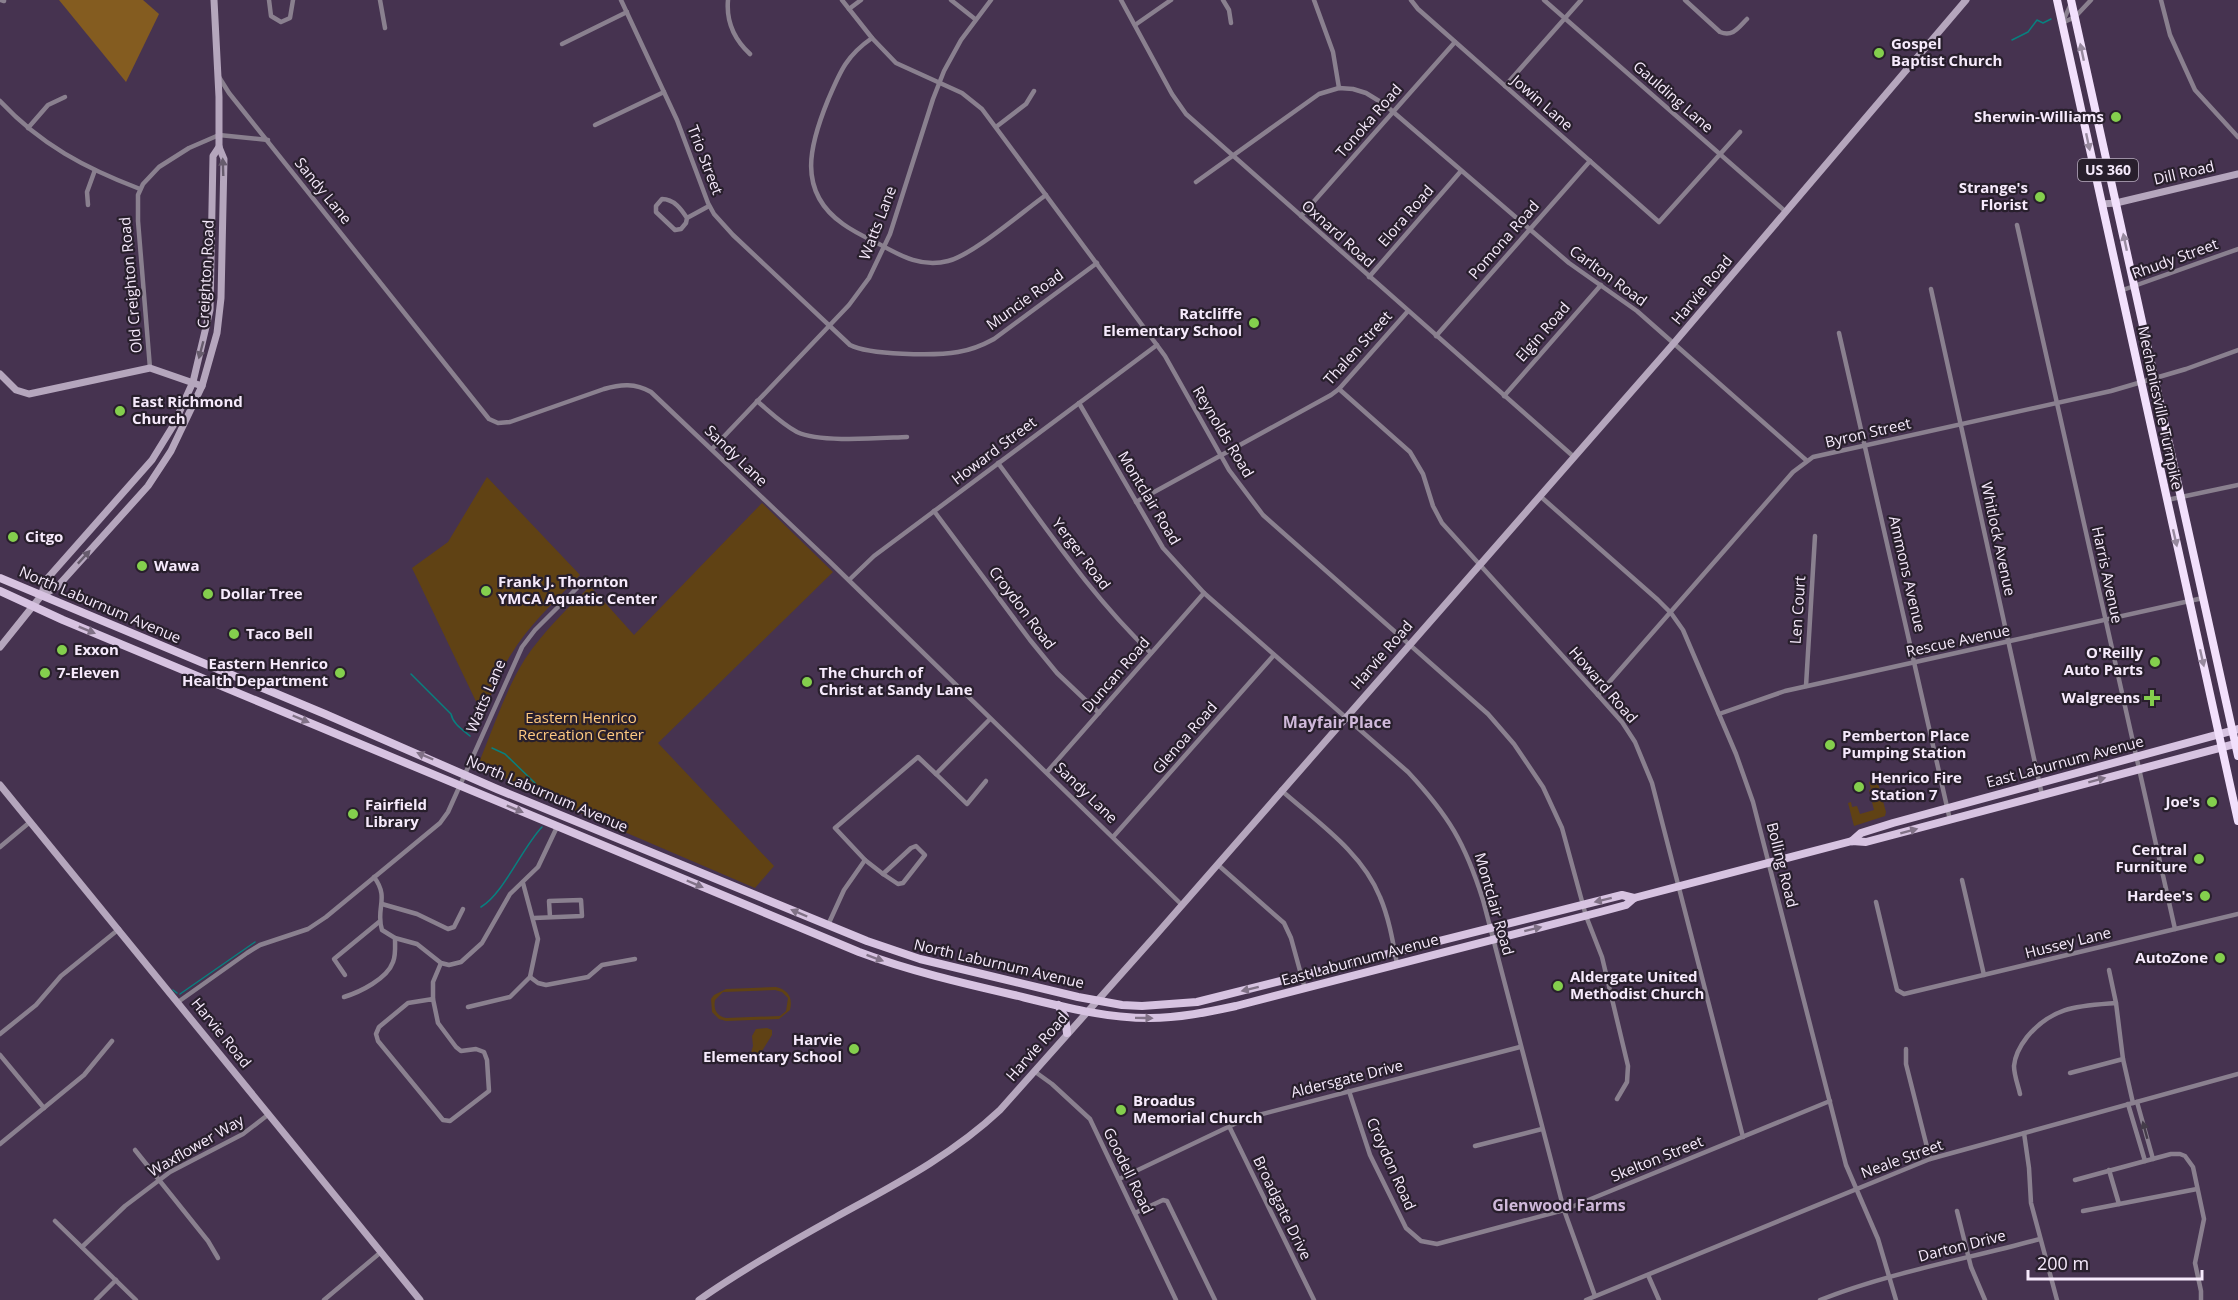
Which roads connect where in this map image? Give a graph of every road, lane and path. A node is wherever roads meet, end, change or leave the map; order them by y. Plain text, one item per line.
1 (214, 0) edge
2 (269, 0) edge
3 (293, 0) edge
4 (380, 0) edge
5 (621, 0) edge
6 (728, 0) edge
7 (842, 0) edge
8 (861, 0) edge
9 (951, 0) edge
10 (992, 0) edge
11 (1121, 0) edge
12 (1171, 0) edge
13 (1223, 0) edge
14 (1314, 0) edge
15 (1411, 0) edge
16 (1544, 0) edge
17 (1581, 0) edge
18 (1685, 0) edge
19 (1966, 0) edge
20 (2057, 0) edge
21 (2091, 0) edge
22 (2161, 0) edge
23 (2072, 1) edge
24 (849, 9) junction
25 (627, 12) junction
26 (2074, 17) junction
27 (1565, 18) junction
28 (975, 19) junction
29 (1747, 19) dead end
30 (1231, 23) dead end
31 (2062, 23) junction
32 (1135, 25) junction
33 (385, 28) dead end
34 (872, 38) junction
35 (1455, 42) junction
36 (562, 44) dead end
37 (750, 54) dead end
38 (217, 75) junction
39 (940, 83) junction
40 (1505, 86) junction
41 (1339, 88) junction
42 (1034, 91) dead end
43 (664, 92) junction
44 (65, 97) dead end
45 (0, 101) edge
46 (1393, 112) junction
47 (595, 125) dead end
48 (996, 127) junction
49 (28, 128) junction
50 (1740, 132) dead end
51 (219, 135) junction
52 (2238, 137) edge
53 (268, 140) junction
54 (219, 147) junction
55 (1720, 154) junction
56 (1232, 156) junction
57 (1590, 161) junction
58 (95, 170) junction
59 (1461, 171) junction
60 (2238, 174) edge
61 (1196, 182) dead end
62 (140, 189) junction
63 (1046, 195) junction
64 (2116, 203) junction
65 (2102, 204) junction
66 (88, 205) dead end
67 (709, 206) junction
68 (1786, 212) junction
69 (1301, 216) junction
70 (687, 218) junction
71 (2017, 225) dead end
72 (1528, 230) junction
73 (885, 247) junction
74 (2238, 249) edge
75 (1096, 263) junction
76 (1369, 277) junction
77 (1600, 285) junction
78 (2134, 286) junction
79 (1931, 289) dead end
80 (2120, 291) junction
81 (1408, 311) junction
82 (830, 326) junction
83 (1839, 333) dead end
84 (1436, 336) junction
85 (1674, 343) junction
86 (1157, 345) junction
87 (2237, 350) edge
88 (2238, 358) edge
89 (150, 368) junction
90 (0, 374) edge
91 (2154, 380) junction
92 (193, 382) junction
93 (2141, 383) junction
94 (202, 386) junction
95 (1339, 389) junction
96 (1504, 396) junction
97 (757, 400) junction
98 (1079, 403) junction
99 (2057, 403) junction
100 (1961, 424) junction
101 (908, 436) dead end
102 (1866, 445) junction
103 (712, 449) junction
104 (1221, 455) junction
105 (1574, 457) junction
106 (1806, 460) junction
107 (998, 463) junction
108 (2238, 485) edge
109 (1540, 496) junction
110 (2181, 497) junction
111 (2167, 500) junction
112 (1136, 502) junction
113 (934, 511) junction
114 (1815, 536) dead end
115 (1479, 565) junction
116 (0, 578) edge
117 (849, 580) junction
118 (583, 582) dead end
119 (0, 591) edge
120 (1204, 593) junction
121 (41, 596) junction
122 (2203, 598) junction
123 (2189, 601) junction
124 (34, 607) junction
125 (1671, 613) junction
126 (2105, 621) junction
127 (2009, 642) junction
128 (1409, 644) junction
129 (0, 647) edge
130 (1151, 653) junction
131 (1274, 655) junction
132 (1914, 663) junction
133 (1806, 686) junction
134 (1598, 695) junction
135 (1099, 713) junction
136 (1719, 714) junction
137 (1345, 717) junction
138 (990, 719) junction
139 (2235, 730) edge
140 (2219, 735) junction
141 (2237, 743) edge
142 (2222, 746) junction
143 (2238, 756) edge
144 (2135, 757) junction
145 (2138, 769) junction
146 (1047, 772) junction
147 (466, 774) junction
148 (936, 774) junction
149 (986, 781) dead end
150 (2040, 783) junction
151 (0, 785) edge
152 (461, 787) junction
153 (1281, 790) junction
154 (2042, 795) junction
155 (1948, 808) junction
156 (1950, 820) junction
157 (2238, 821) edge
158 (30, 822) junction
159 (557, 826) junction
160 (1113, 837) junction
161 (1852, 841) junction
162 (0, 847) edge
163 (865, 860) junction
164 (1769, 862) junction
165 (1218, 864) junction
166 (883, 874) junction
167 (374, 877) junction
168 (1962, 880) dead end
169 (523, 883) junction
170 (1678, 886) junction
171 (1634, 898) junction
172 (1876, 902) dead end
173 (382, 904) junction
174 (1182, 904) junction
175 (1584, 904) junction
176 (463, 909) dead end
177 (2238, 914) edge
178 (1586, 916) junction
179 (550, 917) junction
180 (534, 918) junction
181 (379, 922) junction
182 (828, 925) junction
183 (119, 929) junction
184 (1490, 929) junction
185 (2175, 929) junction
186 (395, 938) junction
187 (1492, 940) junction
188 (1395, 952) junction
189 (635, 959) dead end
190 (441, 963) junction
191 (1397, 965) junction
192 (2109, 970) dead end
193 (345, 975) dead end
194 (1984, 975) junction
195 (1301, 976) junction
196 (530, 977) junction
197 (1305, 989) junction
198 (344, 997) dead end
199 (433, 999) junction
200 (1096, 1000) junction
201 (178, 1002) junction
202 (2116, 1004) junction
203 (1058, 1005) junction
204 (468, 1008) dead end
205 (1086, 1011) junction
206 (1067, 1033) junction
207 (0, 1034) edge
208 (112, 1041) dead end
209 (1520, 1047) junction
210 (1906, 1049) dead end
211 (0, 1055) edge
212 (2123, 1059) junction
213 (1034, 1071) junction
214 (2070, 1073) dead end
215 (2238, 1074) edge
216 (1349, 1091) junction
217 (2020, 1094) dead end
218 (1617, 1099) dead end
219 (1830, 1101) junction
220 (2133, 1103) junction
221 (44, 1108) junction
222 (269, 1114) junction
223 (1229, 1126) junction
224 (1542, 1129) junction
225 (2024, 1133) junction
226 (1743, 1137) junction
227 (0, 1144) edge
228 (1475, 1146) dead end
229 (135, 1150) dead end
230 (1930, 1159) junction
231 (2153, 1159) junction
232 (2145, 1161) junction
233 (2109, 1170) junction
234 (1119, 1179) junction
235 (159, 1180) junction
236 (2075, 1180) dead end
237 (1857, 1188) junction
238 (2197, 1189) junction
239 (2119, 1204) junction
240 (1564, 1210) junction
241 (1957, 1211) dead end
242 (2083, 1211) dead end
243 (1135, 1213) junction
244 (55, 1221) dead end
245 (2040, 1239) junction
246 (1421, 1241) joint
247 (82, 1247) junction
248 (381, 1252) junction
249 (218, 1258) dead end
250 (1969, 1258) junction
251 (1648, 1275) junction
252 (1889, 1276) junction
253 (116, 1281) junction
254 (1595, 1296) junction
255 (96, 1300) edge
256 (136, 1300) edge
257 (324, 1300) edge
258 (420, 1300) edge
259 (699, 1300) edge
260 (1176, 1300) edge
261 (1215, 1300) edge
262 (1314, 1300) edge
263 (1586, 1300) edge
264 (1659, 1300) edge
265 (1820, 1300) edge
266 (1896, 1300) edge
267 (1985, 1300) edge
268 (2057, 1300) edge
269 (2201, 1300) edge

1 - 38 street, Creighton Road
2 - 3 street
4 - 33 street
5 - 25 street, Trio Street
6 - 37 street
7 - 24 street, Reynolds Road
8 - 24 street
9 - 28 street
10 - 28 street, Watts Lane
11 - 32 street, Oxnard Road
12 - 32 street
13 - 30 street
14 - 41 street
15 - 35 street, Jowin Lane
16 - 27 street, Gaulding Lane
17 - 27 street
18 - 29 street
19 - 68 street, Harvie Road
20 - 31 highway, Mechanicsville Turnpike / US 360
21 - 26 street
22 - 52 street
23 - 26 highway, Mechanicsville Turnpike / US 360
23 - 31 street
24 - 34 street, Reynolds Road
25 - 36 street
25 - 43 street, Trio Street
26 - 31 street
64 -> 26 highway, Mechanicsville Turnpike / US 360
27 - 40 street
27 - 55 street, Gaulding Lane
28 - 39 street, Watts Lane
31 -> 65 highway, Mechanicsville Turnpike / US 360
32 - 56 street, Oxnard Road
34 - 39 street, Reynolds Road
34 - 73 street
35 - 40 street, Jowin Lane
35 - 46 street, Tonoka Road
38 - 51 street, Creighton Road
38 - 53 street, Sandy Lane
39 - 48 street, Reynolds Road
39 - 73 street, Watts Lane
40 - 57 street, Jowin Lane
41 - 46 street
41 - 56 street
42 - 48 street
43 - 47 street
43 - 67 street, Trio Street
44 - 49 street
45 - 49 street
46 - 59 street, Carlton Road
46 - 69 street, Tonoka Road
48 - 63 street, Reynolds Road
49 - 58 street
50 - 55 street
51 - 53 street
51 - 54 street, Creighton Road
51 - 62 street
53 - 103 street, Sandy Lane
54 -> 92 street, Creighton Road
94 -> 54 street, Creighton Road
55 - 57 street, Jowin Lane
55 - 68 street, Gaulding Lane
56 - 61 street
56 - 69 street, Oxnard Road
57 - 72 street, Pomona Road
58 - 62 street
58 - 66 street
59 - 72 street, Carlton Road
59 - 76 street, Elora Road
60 - 64 street, Dill Road
62 - 89 street, Old Creighton Road
63 - 73 street
63 - 75 street, Reynolds Road
64 - 65 street, Dill Road
78 -> 64 highway, Mechanicsville Turnpike / US 360
65 - 80 highway, Mechanicsville Turnpike / US 360
67 - 70 street
67 - 82 street, Trio Street
68 - 85 street, Harvie Road
69 - 76 street, Oxnard Road
70 - 70 street
71 - 99 street, Harris Avenue
72 - 77 street, Carlton Road
72 - 84 street, Pomona Road
73 - 82 street, Watts Lane
74 - 78 street, Rhudy Street
75 - 82 street, Muncie Road
75 - 86 street, Reynolds Road
76 - 81 street, Oxnard Road
77 - 85 street, Carlton Road
77 - 96 street, Elgin Road
78 - 80 street, Rhudy Street
78 - 91 highway, Mechanicsville Turnpike / US 360
79 - 100 street, Whitlock Avenue
80 - 93 highway, Mechanicsville Turnpike / US 360
81 - 84 street, Oxnard Road
81 - 95 street, Thalen Street
82 - 97 street, Watts Lane
83 - 102 street, Ammons Avenue
84 - 96 street, Oxnard Road
85 - 105 street, Harvie Road
85 - 106 street, Carlton Road
86 - 98 street, Howard Street
86 - 104 street, Reynolds Road
87 - 88 street
87 - 91 street, Byron Street
89 - 90 street
89 - 92 street
91 - 93 street, Byron Street
91 - 110 highway, Mechanicsville Turnpike / US 360
92 - 94 street
92 - 121 street, Creighton Road
93 - 99 street, Byron Street
93 - 111 highway, Mechanicsville Turnpike / US 360
121 -> 94 street, Creighton Road
95 - 104 street, Thalen Street
95 - 115 street, Howard Road
96 - 105 street, Oxnard Road
97 - 101 street
97 - 103 street, Watts Lane
98 - 107 street, Howard Street
98 - 112 street, Montclair Road
99 - 100 street, Byron Street
99 - 126 street, Harris Avenue
100 - 102 street, Byron Street
100 - 127 street, Whitlock Avenue
102 - 106 street, Byron Street
102 - 132 street, Ammons Avenue
103 - 117 street, Sandy Lane
104 - 112 street, Thalen Street
104 - 128 street, Reynolds Road
105 - 109 street, Harvie Road
106 - 125 street
107 - 113 street, Howard Street
107 - 130 street, Yerger Road
108 - 110 street
109 - 115 street, Harvie Road
109 - 125 street, Bolling Road
110 - 111 street
110 - 122 highway, Mechanicsville Turnpike / US 360
111 -> 123 highway, Mechanicsville Turnpike / US 360
112 - 120 street, Montclair Road
113 - 117 street, Howard Street
113 - 135 street, Croydon Road
114 - 133 street, Len Court
115 - 128 street, Harvie Road
115 - 134 street, Howard Road
116 - 121 main road, North Laburnum Avenue
117 - 138 street, Sandy Lane
118 - 147 street, Watts Lane
119 - 124 main road, North Laburnum Avenue
120 - 130 street, Duncan Road
120 - 131 street, Montclair Road
121 - 124 street, Creighton Road
147 -> 121 main road, North Laburnum Avenue
122 - 123 street, Rescue Avenue
122 - 139 highway, Mechanicsville Turnpike / US 360
123 - 126 street, Rescue Avenue
123 -> 140 highway, Mechanicsville Turnpike / US 360
124 - 129 street, Creighton Road
124 -> 152 main road, North Laburnum Avenue
125 - 134 street
125 - 136 street, Bolling Road
126 - 127 street, Rescue Avenue
126 - 144 street, Harris Avenue
127 - 132 street, Rescue Avenue
127 - 150 street, Whitlock Avenue
128 - 137 street, Harvie Road
128 - 175 street, Reynolds Road
130 - 135 street, Duncan Road
131 - 137 street, Montclair Road
131 - 160 street, Glenoa Road
132 - 133 street, Rescue Avenue
132 - 155 street, Ammons Avenue
133 - 136 street, Rescue Avenue
134 - 170 street, Howard Road
135 - 146 street, Duncan Road
136 - 164 street, Bolling Road
137 - 153 street, Harvie Road
137 - 184 street, Montclair Road
138 - 146 street, Sandy Lane
138 - 148 street
139 - 140 main road, East Laburnum Avenue
139 - 141 highway, Mechanicsville Turnpike / US 360
140 - 142 highway, Mechanicsville Turnpike / US 360
140 - 144 main road, East Laburnum Avenue
141 - 142 main road, East Laburnum Avenue
141 - 143 highway, Mechanicsville Turnpike / US 360
142 - 145 main road, East Laburnum Avenue
142 - 157 highway, Mechanicsville Turnpike / US 360
144 - 145 street, Harris Avenue
144 - 150 main road, East Laburnum Avenue
154 -> 145 main road, East Laburnum Avenue
145 - 185 street, Harris Avenue
146 - 160 street, Sandy Lane
147 - 152 street, Watts Lane
182 -> 147 main road, North Laburnum Avenue
148 - 149 street
148 - 163 street
150 - 154 street, Whitlock Avenue
150 - 155 main road, East Laburnum Avenue
151 - 158 street, Harvie Road
152 -> 159 main road, North Laburnum Avenue
152 - 167 street, Watts Lane
153 - 165 street, Harvie Road
153 - 188 street
154 - 156 main road, East Laburnum Avenue
155 - 156 street, Ammons Avenue
155 - 161 main road, East Laburnum Avenue
161 -> 156 main road, East Laburnum Avenue
158 - 162 street
158 - 183 street, Harvie Road
159 - 169 street
159 -> 203 main road, North Laburnum Avenue
160 - 174 street, Sandy Lane
161 - 164 main road, East Laburnum Avenue
163 - 166 street
163 - 182 street
164 - 170 main road, East Laburnum Avenue
164 - 219 street, Bolling Road
165 - 174 street, Harvie Road
165 - 195 street
166 - 166 street
167 - 173 street
167 - 201 street, Watts Lane
168 - 194 street
169 - 180 street
169 - 190 street
170 - 171 main road, East Laburnum Avenue
170 - 226 street, Howard Road
171 -> 175 main road, East Laburnum Avenue
171 - 178 main road, East Laburnum Avenue
172 - 194 street, Hussey Lane
173 - 176 street
173 - 181 street
174 - 200 street, Harvie Road
175 - 178 street, Reynolds Road
175 - 184 main road, East Laburnum Avenue
177 - 185 street, Hussey Lane
187 -> 178 main road, East Laburnum Avenue
178 - 218 street, Reynolds Road
179 - 179 street
179 - 180 street
180 - 196 street
181 - 186 street
181 - 193 street
182 - 200 main road, North Laburnum Avenue
183 - 201 street, Harvie Road
183 - 207 street
184 - 187 street, Montclair Road
184 - 188 main road, East Laburnum Avenue
185 - 194 street, Hussey Lane
186 - 190 street
186 - 198 street
187 - 191 main road, East Laburnum Avenue
187 - 209 street, Montclair Road
188 - 191 street
188 - 195 main road, East Laburnum Avenue
189 - 196 street
190 - 199 street
191 - 197 main road, East Laburnum Avenue
192 - 202 street
195 - 197 street
195 -> 200 main road, East Laburnum Avenue
196 - 204 street
205 -> 197 main road, East Laburnum Avenue
199 - 199 street
200 - 205 street, Harvie Road
201 - 222 street, Harvie Road
202 - 212 street
202 - 217 street
203 - 205 main road, North Laburnum Avenue
203 - 206 main road
205 - 206 street, Harvie Road
206 - 213 street, Harvie Road
208 - 221 street
209 - 216 street, Aldersgate Drive
209 - 224 street, Montclair Road
210 - 230 street
211 - 221 street
212 - 214 street
212 - 220 street
213 - 234 street, Goodell Road
213 - 259 street, Harvie Road
215 - 220 street, Neale Street
216 - 223 street, Aldersgate Drive
216 - 246 street, Croydon Road
219 - 226 street, Skelton Street
219 - 237 street, Bolling Road
220 - 225 street, Neale Street
231 -> 220 street
220 - 232 street
221 - 227 street
222 - 235 street, Waxflower Way
222 - 248 street, Harvie Road
223 - 234 street, Aldersgate Drive
223 - 262 street, Broadgate Drive
224 - 228 street
224 - 240 street, Montclair Road
225 - 230 street, Neale Street
225 - 245 street
226 - 240 street, Skelton Street
229 - 235 street
230 - 237 street, Neale Street
231 - 232 street
231 - 238 street
232 - 233 street
233 - 236 street
233 - 239 street
234 - 243 street, Goodell Road
235 - 247 street, Waxflower Way
235 - 249 street
237 - 251 street, Neale Street
237 - 252 street, Bolling Road
238 - 239 street
238 - 269 street
239 - 242 street
240 - 246 street, Skelton Street
240 - 254 street, Montclair Road
241 - 250 street
243 - 260 street, Goodell Road
243 - 261 street
244 - 247 street
245 - 250 street, Darton Drive
245 - 268 street
247 - 253 street
248 - 257 street
248 - 258 street, Harvie Road
250 - 252 street, Darton Drive
250 - 267 street
251 - 254 street, Neale Street
251 - 264 street
252 - 265 street, Darton Drive
252 - 266 street, Bolling Road
253 - 255 street
253 - 256 street
254 - 263 street, Neale Street

